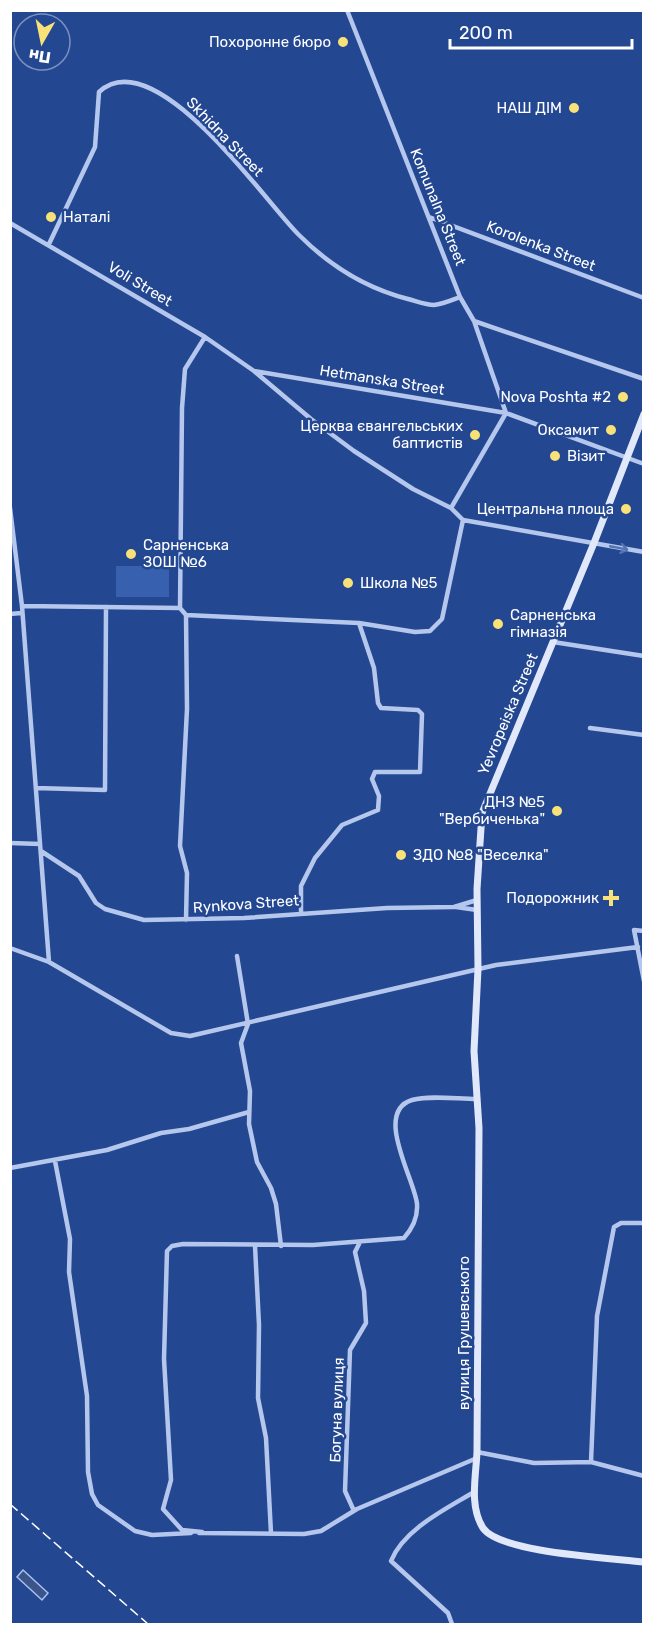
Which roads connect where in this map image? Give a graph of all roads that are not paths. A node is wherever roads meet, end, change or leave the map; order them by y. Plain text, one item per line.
1 (347, 10) edge
2 (429, 217) junction
3 (10, 223) edge
4 (49, 244) junction
5 (460, 297) junction
6 (644, 298) edge
7 (474, 321) junction
8 (205, 337) junction
9 (254, 371) junction
10 (644, 380) edge
11 (506, 413) junction
12 (644, 414) edge
13 (626, 458) junction
14 (644, 464) edge
15 (10, 508) edge
16 (451, 508) junction
17 (463, 520) junction
18 (594, 543) junction
19 (644, 552) edge
20 (22, 606) junction
21 (106, 608) junction
22 (180, 608) junction
23 (21, 613) junction
24 (10, 614) edge
25 (186, 615) junction
26 (359, 623) junction
27 (553, 642) junction
28 (644, 656) edge
29 (590, 728) dead end
30 (644, 735) edge
31 (36, 788) junction
32 (10, 843) edge
33 (40, 844) junction
34 (41, 851) junction
35 (477, 900) junction
36 (454, 907) junction
37 (477, 910) junction
38 (301, 913) junction
39 (186, 920) junction
40 (644, 931) edge
41 (638, 947) junction
42 (10, 948) edge
43 (237, 956) dead end
44 (49, 962) junction
45 (478, 969) junction
46 (644, 981) edge
47 (248, 1024) junction
48 (477, 1099) junction
49 (249, 1112) junction
50 (55, 1161) junction
51 (10, 1168) edge
52 (644, 1223) edge
53 (360, 1242) junction
54 (255, 1246) junction
55 (281, 1246) junction
56 (477, 1455) junction
57 (591, 1462) junction
58 (644, 1476) edge
59 (474, 1492) junction
60 (354, 1511) junction
61 (202, 1532) junction
62 (271, 1533) junction
63 (644, 1562) edge
64 (452, 1624) edge

1 - 2 street, Komunalna Street
2 - 5 street, Komunalna Street
2 - 6 street, Korolenka Street
3 - 4 street, Voli Street
4 - 5 street, Skhidna Street
4 - 8 street, Voli Street
5 - 7 street, Komunalna Street
7 - 10 street
7 - 11 street, Komunalna Street
8 - 9 street, Voli Street
8 - 22 street
9 - 11 street, Hetmanska Street
9 - 16 street, Voli Street
11 - 13 street, Hetmanska Street
11 - 16 street
12 - 13 main road, Yevropeiska Street
13 - 14 street, Hetmanska Street
13 - 18 main road, Yevropeiska Street
15 - 20 street
16 - 17 street, Voli Street
17 - 18 street
17 - 26 street
18 -> 19 street
18 - 27 main road, Yevropeiska Street
20 - 21 street
20 - 23 street
21 - 22 street
21 - 31 street
22 - 25 street
23 - 24 street
23 - 31 street
25 - 26 street
25 - 39 street
26 - 38 street
27 - 28 street
27 - 35 main road, Yevropeiska Street
29 - 30 street
31 - 33 street
32 - 33 street
33 - 34 street
34 - 39 street, Rynkova Street
34 - 44 street
35 - 36 street, Rynkova Street
35 - 37 main road, Yevropeiska Street
36 - 37 street
36 - 38 street, Rynkova Street
37 - 45 main road, Yevropeiska Street
38 - 39 street, Rynkova Street
40 - 41 street
41 - 45 street
41 - 46 street
42 - 44 street
43 - 47 street
44 - 47 street
45 - 47 street
45 - 48 main road, вулиця Грушевського
47 - 49 street
48 - 53 street
48 - 56 main road, вулиця Грушевського
49 - 50 street
49 - 55 street
50 - 51 street
50 - 61 street
52 - 57 street
53 - 55 street
53 - 60 street, Богуна вулиця
54 - 55 street
54 - 61 street
54 - 62 street
56 - 57 street
56 - 59 main road, вулиця Грушевського
56 - 60 street
57 - 58 street
59 - 63 main road, вулиця Грушевського
59 - 64 street
60 - 62 street
61 - 62 street

